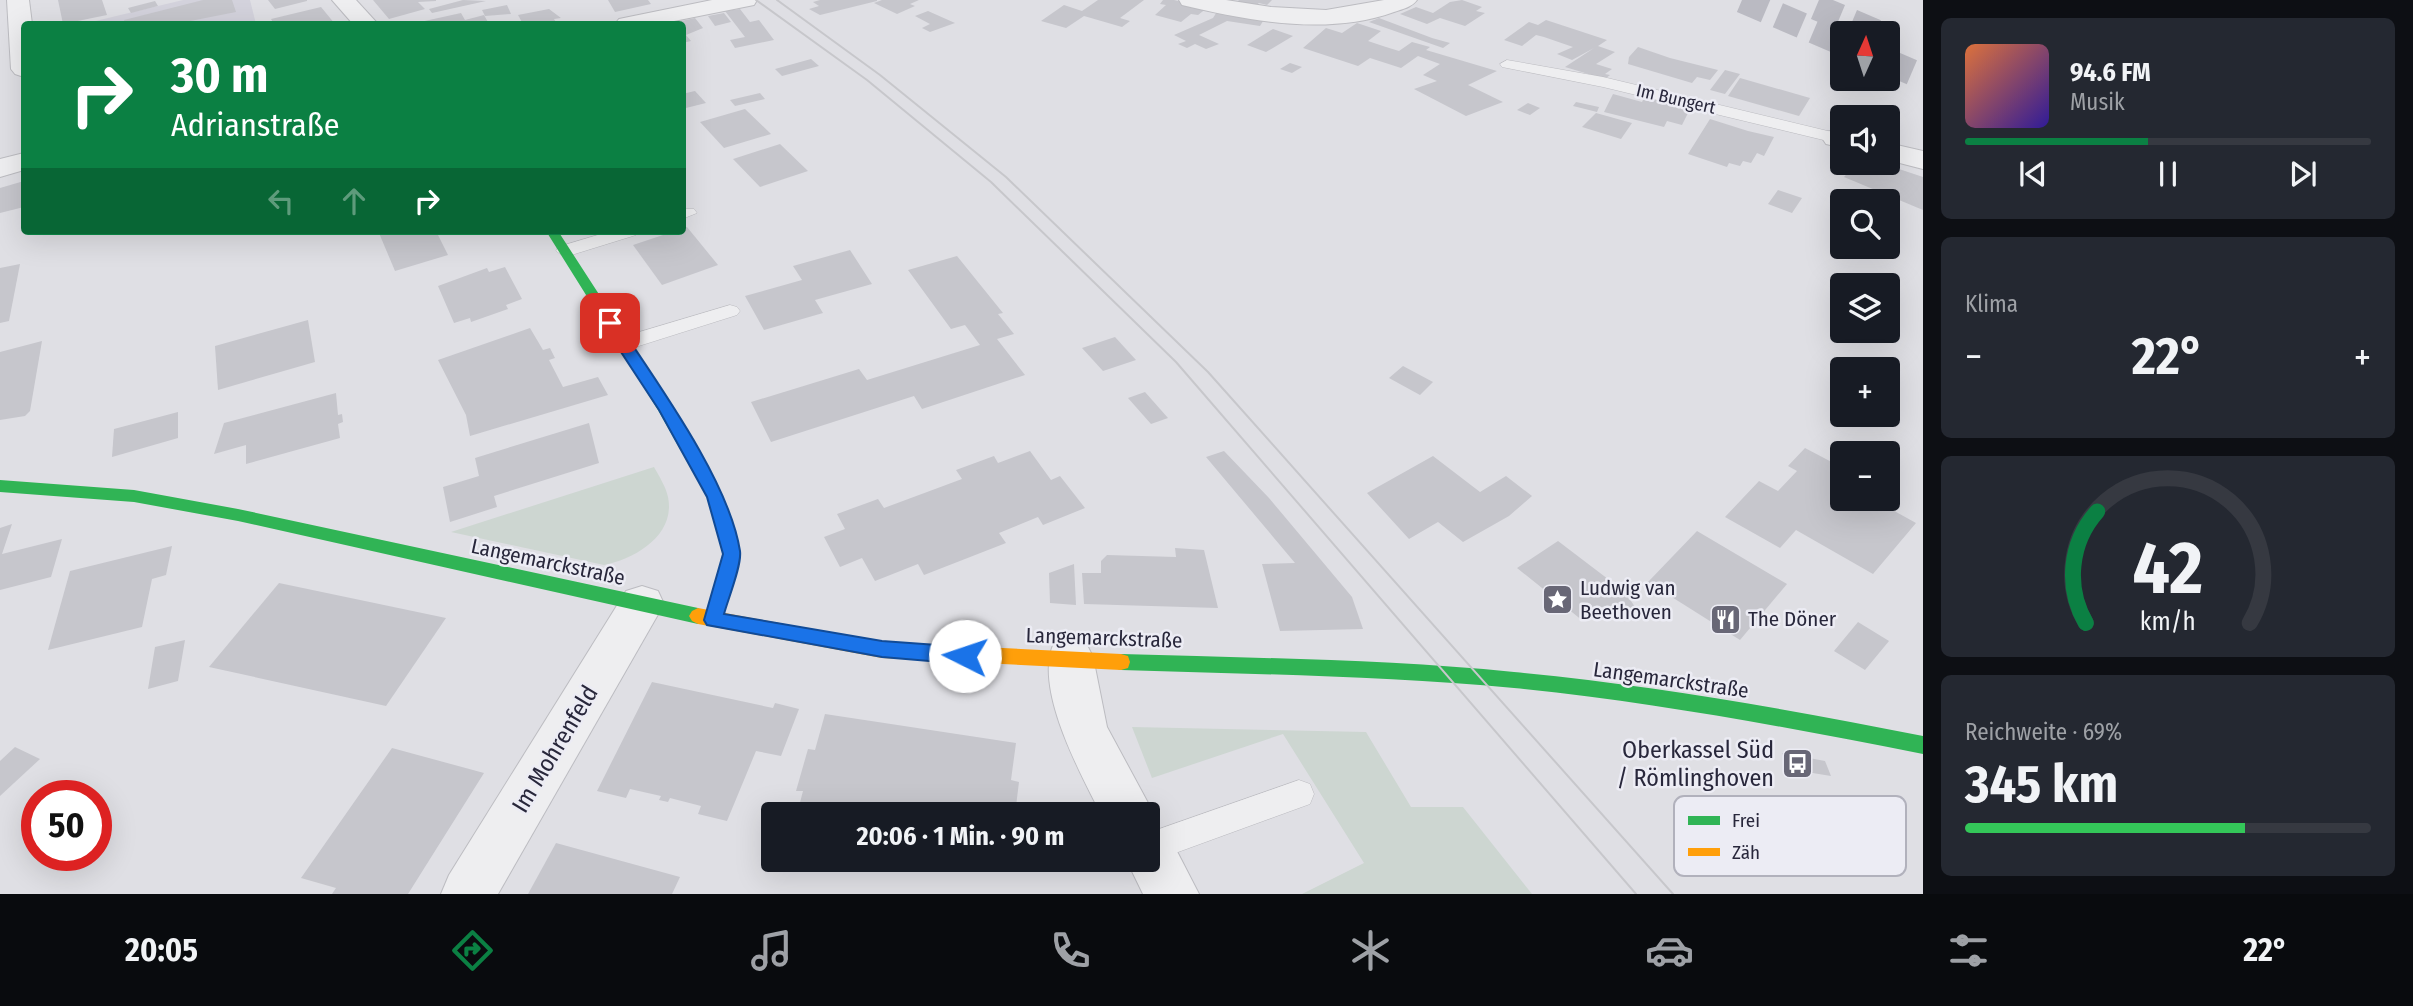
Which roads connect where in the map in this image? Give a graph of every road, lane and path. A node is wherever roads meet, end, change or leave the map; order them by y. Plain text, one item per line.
1 (18, 0) edge
2 (344, 0) edge
3 (746, 0) edge
4 (1190, 0) edge
5 (1406, 0) edge
6 (363, 21) edge
7 (642, 21) edge
8 (21, 34) edge
9 (1507, 64) dead end
10 (1830, 137) edge
11 (1900, 154) edge
12 (1923, 160) edge
13 (21, 163) edge
14 (0, 168) edge
15 (555, 235) edge
16 (617, 235) edge
17 (565, 251) junction
18 (730, 311) dead end
19 (623, 344) junction
20 (0, 486) edge
21 (642, 604) junction
22 (713, 620) junction
23 (1070, 657) junction
24 (1923, 745) edge
25 (1299, 794) dead end
26 (1122, 802) edge
27 (1160, 845) edge
28 (1160, 872) edge
29 (468, 894) edge
30 (1172, 894) edge

1 - 8 street
2 - 6 street
3 - 7 street
4 - 5 street
9 - 10 lane, Im Bungert
11 - 12 street
13 - 14 street
15 - 17 main road
16 - 17 lane
17 - 19 main road
18 - 19 lane
19 - 22 main road
20 - 21 main road, Langemarckstraße
21 - 22 main road, Langemarckstraße
21 - 29 street, Im Mohrenfeld
22 - 23 main road, Langemarckstraße
23 - 24 main road, Langemarckstraße
23 - 26 street
25 - 27 lane
28 - 30 street

